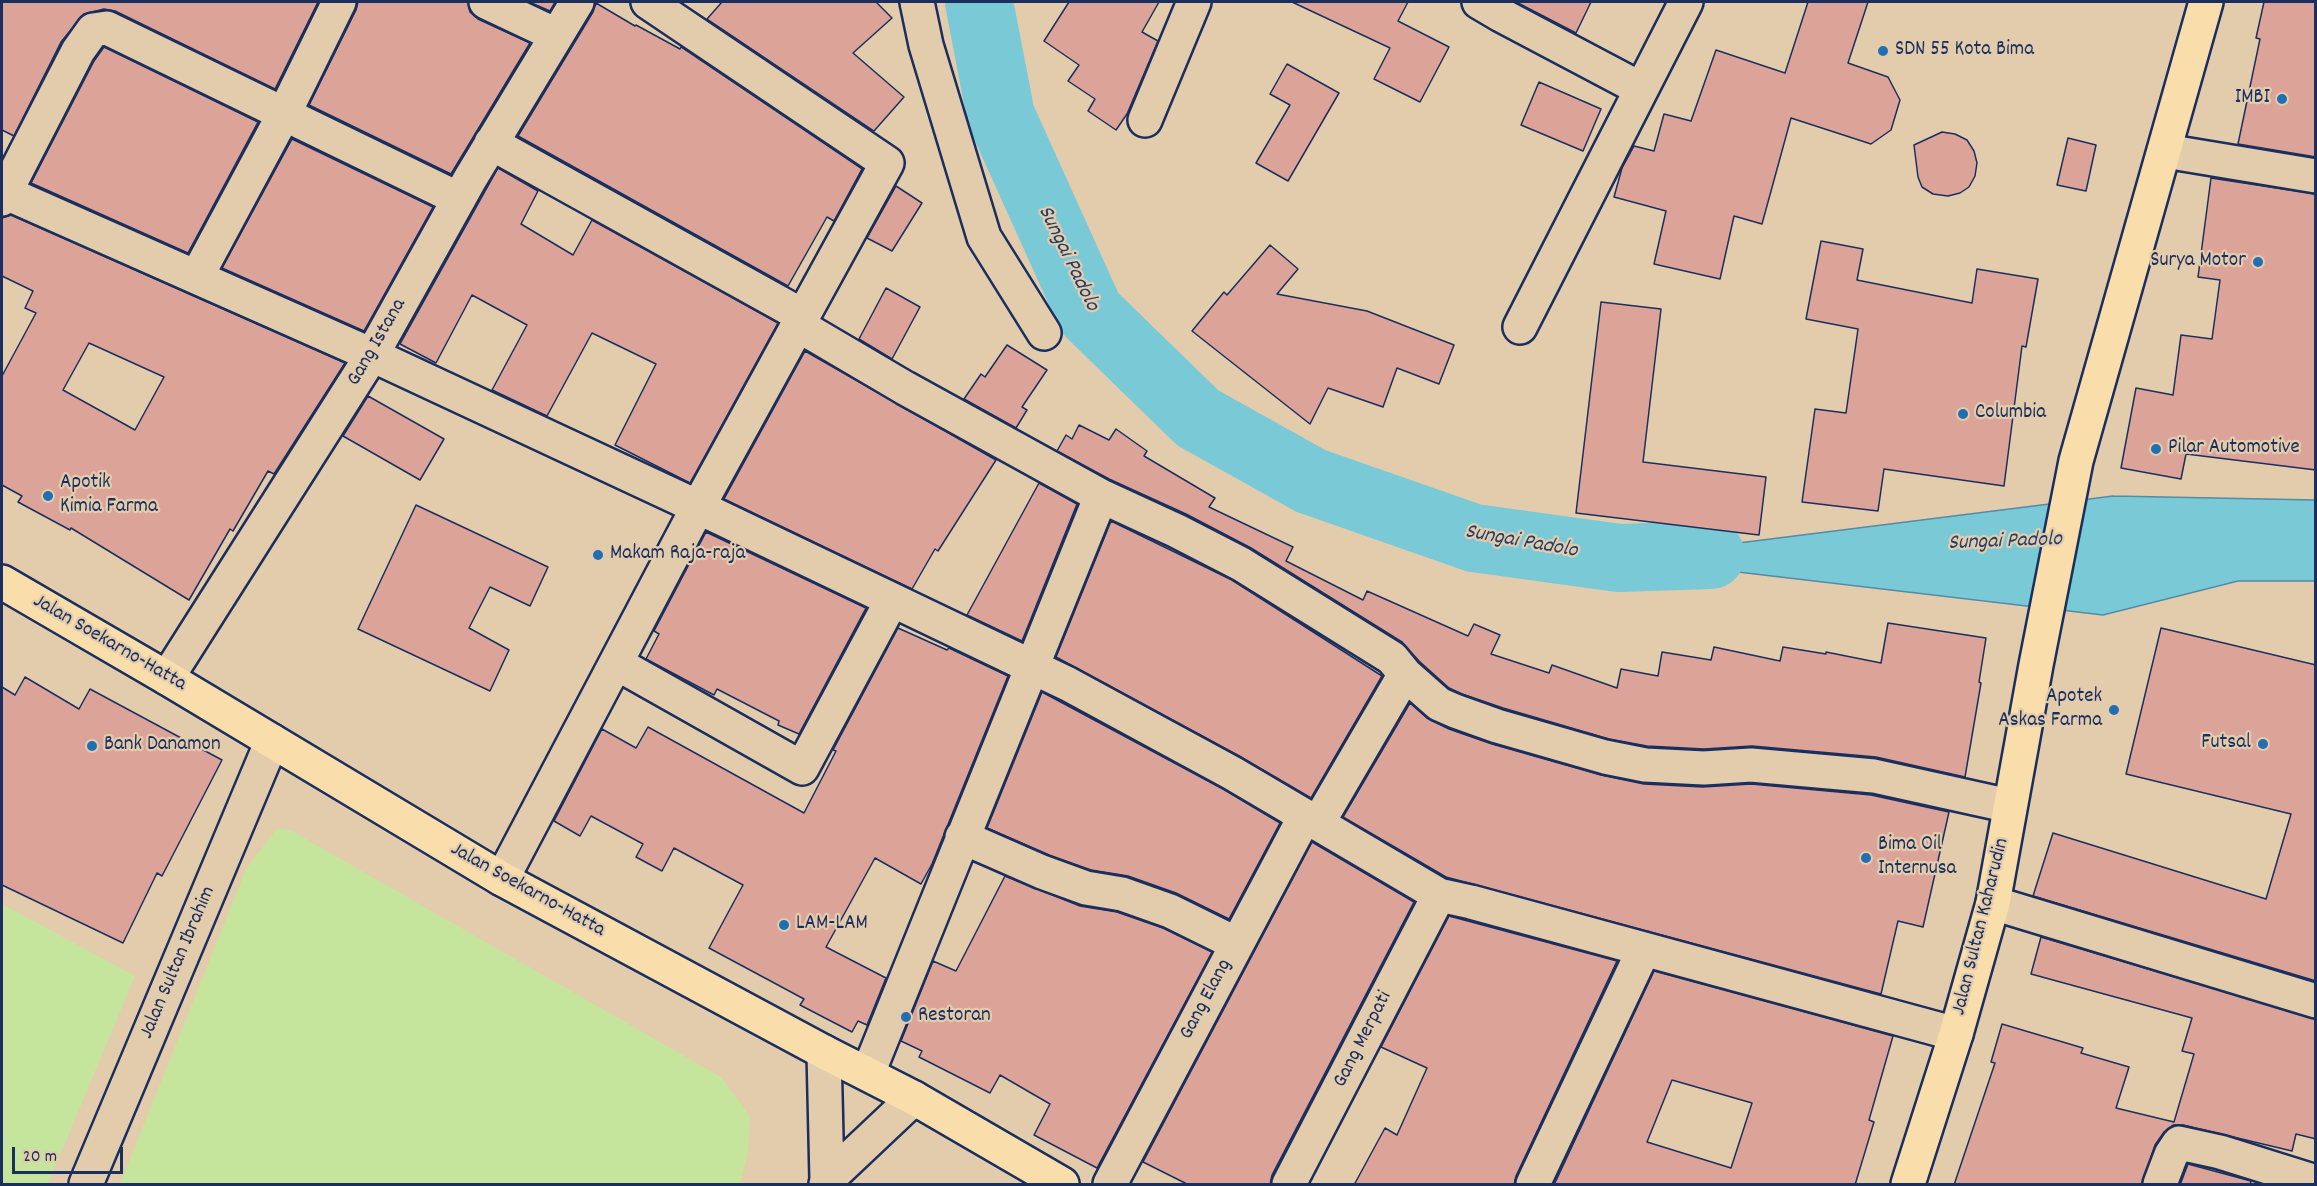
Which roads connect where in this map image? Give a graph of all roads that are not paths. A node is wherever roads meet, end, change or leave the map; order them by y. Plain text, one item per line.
1 (339, 2) edge
2 (486, 2) edge
3 (577, 2) edge
4 (648, 2) edge
5 (917, 2) edge
6 (1194, 2) edge
7 (1479, 2) edge
8 (1686, 2) edge
9 (2206, 2) edge
10 (556, 35) junction
11 (1641, 89) junction
12 (284, 114) junction
13 (1145, 120) dead end
14 (491, 143) junction
15 (2165, 151) junction
16 (2316, 176) edge
17 (3, 194) edge
18 (459, 199) junction
19 (197, 276) junction
20 (800, 320) junction
21 (1520, 327) dead end
22 (1044, 333) dead end
23 (372, 355) junction
24 (1101, 496) junction
25 (698, 507) junction
26 (2, 582) edge
27 (892, 600) junction
28 (616, 663) junction
29 (1032, 667) junction
30 (1405, 674) junction
31 (167, 678) junction
32 (272, 741) junction
33 (2010, 806) junction
34 (1311, 819) junction
35 (962, 837) junction
36 (502, 879) junction
37 (1439, 895) junction
38 (1993, 903) junction
39 (1237, 944) junction
40 (1644, 949) junction
41 (2316, 1001) edge
42 (1956, 1034) junction
43 (824, 1052) junction
44 (868, 1073) junction
45 (914, 1098) junction
46 (826, 1182) edge
47 (2316, 1182) edge
48 (87, 1185) edge
49 (1062, 1185) edge
50 (1110, 1185) edge
51 (1289, 1185) edge
52 (1533, 1185) edge
53 (1908, 1185) edge
54 (2160, 1185) edge

1 - 12 street
2 - 10 street
3 - 10 street, Gang Istana
4 - 20 street
5 - 22 street
6 - 13 street
7 - 11 street
8 - 11 street
9 - 15 highway, Jalan Sultan Kaharudin
10 - 14 street, Gang Istana
11 - 21 street
12 - 17 street
12 - 18 street
12 - 19 street
14 - 18 street, Gang Istana
14 - 20 street
15 - 16 street
15 - 33 highway, Jalan Sultan Kaharudin
17 - 19 street
18 - 23 street, Gang Istana
19 - 23 street
20 - 24 street
20 - 25 street
23 - 25 street
23 - 31 street, Gang Istana
24 - 29 street
24 - 30 street
25 - 27 street
25 - 28 street
26 - 31 highway, Jalan Soekarno-Hatta
27 - 28 street
27 - 29 street
28 - 36 street
29 - 34 street
29 - 35 street
30 - 33 street
30 - 34 street, Gang Elang
31 - 32 highway, Jalan Soekarno-Hatta
32 - 36 highway, Jalan Soekarno-Hatta
32 - 48 street, Jalan Sultan Ibrahim
33 - 38 highway, Jalan Sultan Kaharudin
34 - 37 street
34 - 39 street, Gang Elang
35 - 39 street
35 - 44 street
36 - 43 highway, Jalan Soekarno-Hatta
37 - 40 street
37 - 51 street, Gang Merpati
38 - 41 street
38 - 42 highway, Jalan Sultan Kaharudin
39 - 50 street, Gang Elang
40 - 42 street
40 - 52 street
42 - 53 highway, Jalan Sultan Kaharudin
43 - 44 highway, Jalan Soekarno-Hatta
43 - 46 street
44 - 45 highway, Jalan Soekarno-Hatta
45 - 46 street
45 - 49 highway, Jalan Soekarno-Hatta
47 - 54 street

